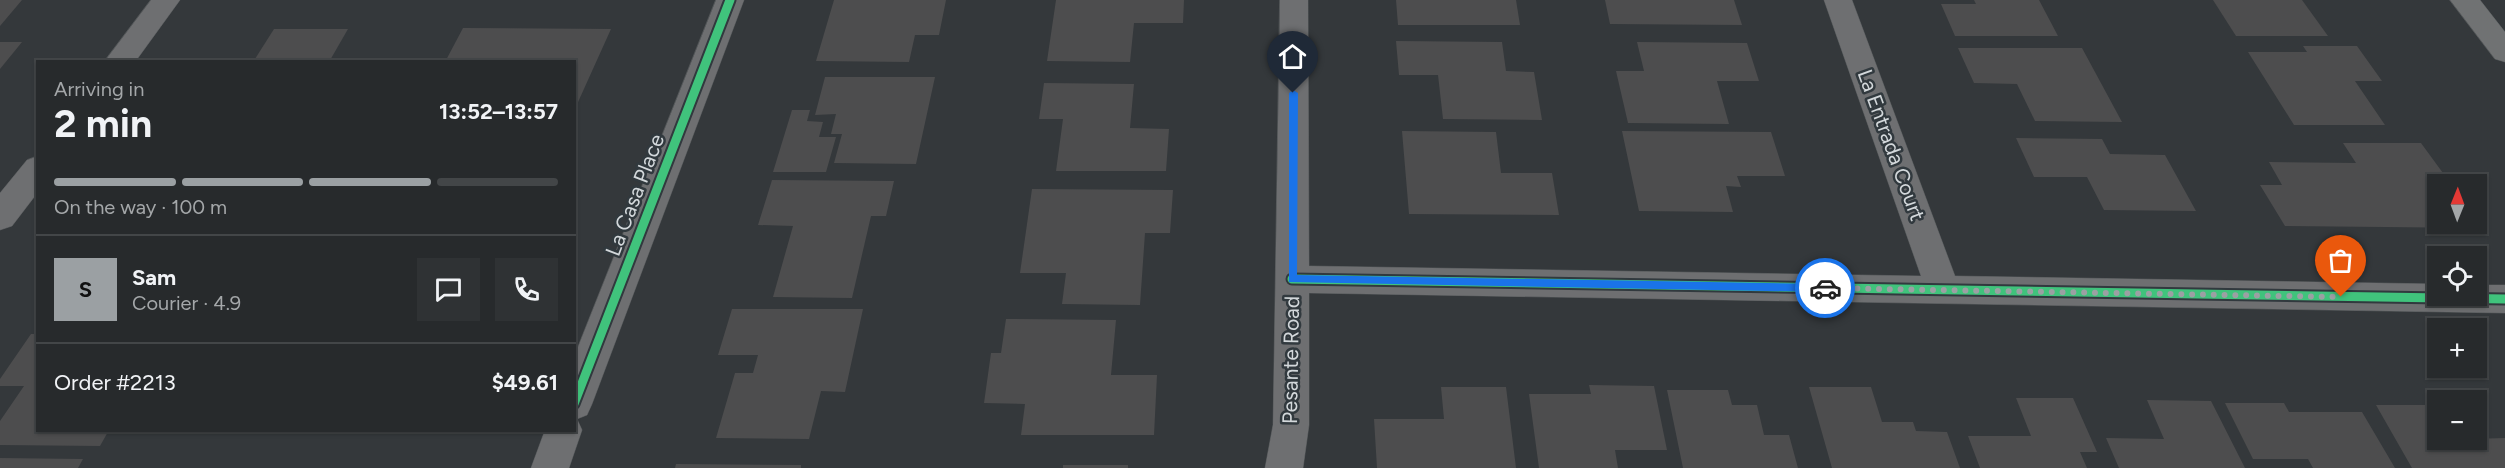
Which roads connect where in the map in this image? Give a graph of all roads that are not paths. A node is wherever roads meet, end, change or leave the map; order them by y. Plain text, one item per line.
1 (166, 0) edge
2 (730, 0) edge
3 (1293, 0) edge
4 (1838, 0) edge
5 (2464, 0) edge
6 (2505, 52) edge
7 (121, 60) edge
8 (36, 171) edge
9 (0, 216) edge
10 (1292, 279) junction
11 (1943, 290) junction
12 (2505, 299) edge
13 (576, 399) edge
14 (563, 432) edge
15 (550, 468) edge
16 (1284, 468) edge

1 - 7 street
2 - 13 street, La Casa Place
3 - 10 street, Pesante Road
4 - 11 street, La Entrada Court
5 - 6 street
8 - 9 street
10 - 11 street
10 - 16 street, Pesante Road
11 - 12 street
14 - 15 street

